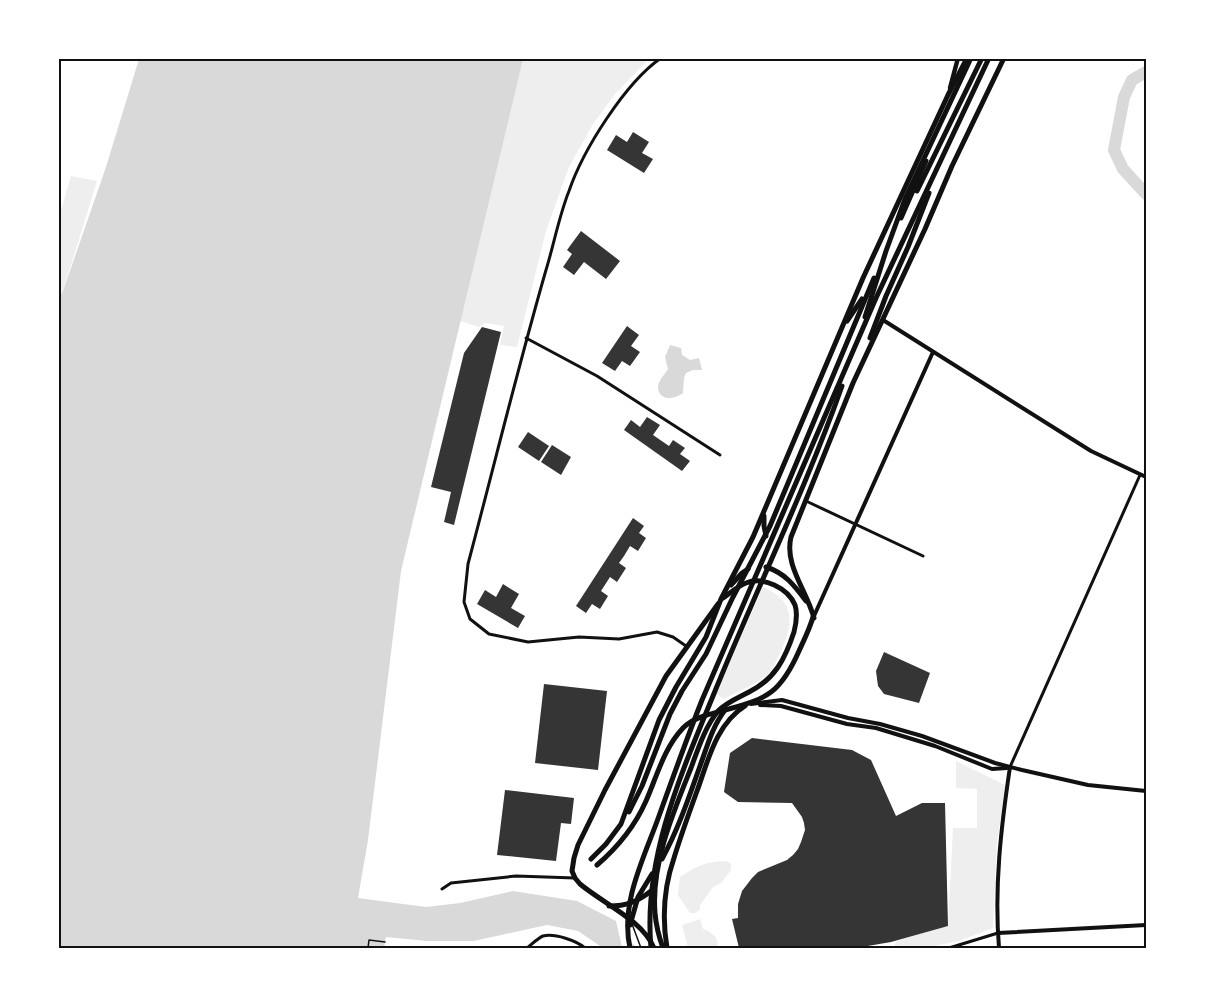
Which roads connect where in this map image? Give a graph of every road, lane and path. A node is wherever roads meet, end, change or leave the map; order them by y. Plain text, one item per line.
1 (661, 58) edge
2 (958, 58) edge
3 (971, 58) edge
4 (982, 58) edge
5 (989, 58) edge
6 (1004, 58) edge
7 (948, 95) junction
8 (939, 165) junction
9 (908, 205) junction
10 (868, 290) junction
11 (883, 320) junction
12 (840, 332) junction
13 (526, 338) junction
14 (933, 352) junction
15 (865, 356) junction
16 (720, 454) dead end
17 (1140, 475) junction
18 (1146, 477) edge
19 (807, 501) junction
20 (764, 512) junction
21 (856, 523) junction
22 (789, 544) junction
23 (923, 556) dead end
24 (721, 598) junction
25 (814, 618) junction
26 (727, 642) junction
27 (686, 646) junction
28 (745, 694) junction
29 (748, 704) junction
30 (702, 739) junction
31 (935, 740) junction
32 (946, 751) junction
33 (1010, 767) junction
34 (1146, 791) edge
35 (621, 824) junction
36 (591, 859) dead end
37 (597, 865) dead end
38 (575, 878) junction
39 (656, 887) junction
40 (442, 889) dead end
41 (609, 906) junction
42 (630, 920) junction
43 (1146, 925) edge
44 (627, 933) junction
45 (998, 933) junction
46 (385, 942) dead end
47 (368, 948) edge
48 (527, 948) edge
49 (585, 948) edge
50 (630, 948) edge
51 (642, 948) edge
52 (653, 948) edge
53 (665, 948) edge
54 (949, 948) edge
55 (999, 948) edge

1 - 13 street
2 - 7 main road
3 - 7 main road
3 - 9 main road
3 - 52 main road
4 - 9 main road
5 - 8 main road
6 - 11 main road
7 - 12 main road
8 - 15 main road
8 - 26 main road
9 - 10 main road
10 - 12 main road
10 - 35 main road
11 - 14 street
11 - 15 main road
12 - 20 main road
13 - 16 street
13 - 27 street
14 - 17 street
14 - 21 street
15 - 19 main road
17 - 18 street
17 - 33 street
19 - 21 street
19 - 22 main road
20 - 22 main road
20 - 24 main road
21 - 23 street
21 - 25 street
22 - 25 main road
24 - 25 main road
24 - 27 main road
24 - 28 main road
24 - 35 main road
25 - 29 main road
26 - 30 main road
26 - 44 main road
27 - 38 main road
28 - 30 main road
28 - 44 main road
29 - 31 street
29 - 32 street
29 - 37 main road
29 - 53 main road
30 - 39 main road
31 - 32 street
31 - 33 street
32 - 33 street
33 - 34 street
33 - 45 street
35 - 36 main road
38 - 40 street
38 - 41 main road
39 - 41 main road
39 - 53 main road
41 - 42 main road
42 - 51 lane
42 - 52 main road
43 - 45 street
44 - 50 main road
45 - 54 street
45 - 55 street
46 - 47 path
48 - 49 street

